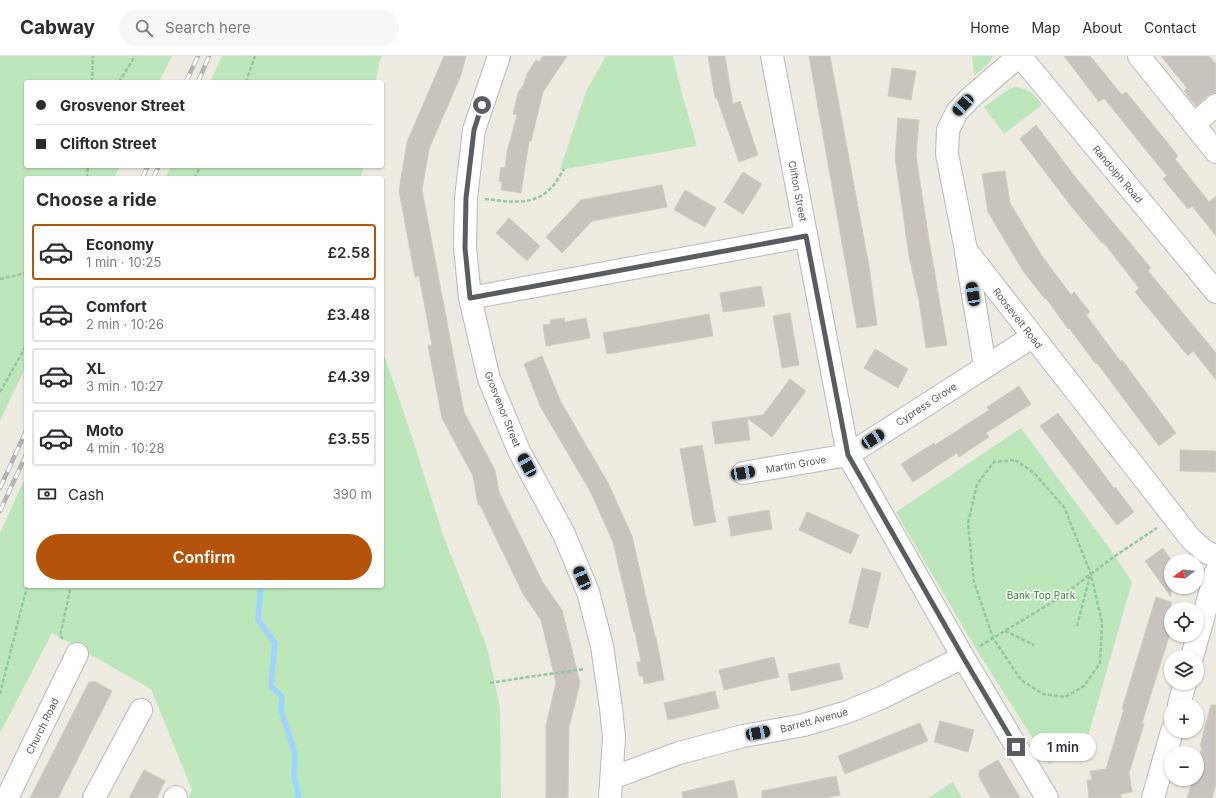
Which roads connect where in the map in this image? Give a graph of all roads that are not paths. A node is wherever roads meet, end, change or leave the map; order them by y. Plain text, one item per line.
1 (499, 56) edge
2 (772, 56) edge
3 (1020, 56) edge
4 (1139, 56) edge
5 (1216, 105) edge
6 (1194, 124) junction
7 (1216, 152) edge
8 (806, 236) junction
9 (966, 250) junction
10 (1216, 292) edge
11 (470, 298) junction
12 (1032, 337) junction
13 (985, 366) junction
14 (848, 455) junction
15 (743, 473) dead end
16 (1216, 556) edge
17 (1216, 572) edge
18 (1194, 650) edge
19 (77, 654) road end
20 (963, 657) junction
21 (141, 710) dead end
22 (1170, 738) edge
23 (611, 788) edge
24 (7, 798) edge
25 (94, 798) edge
26 (1047, 798) edge
27 (1154, 798) edge

1 - 11 street, Grosvenor Street
2 - 8 street, Clifton Street
3 - 9 street, Roosevelt Road
3 - 10 street, Randolph Road
4 - 6 street
5 - 6 street
6 - 7 street
8 - 11 street
8 - 14 street, Clifton Street
9 - 12 street, Roosevelt Road
9 - 13 street
11 - 23 street, Grosvenor Street
12 - 13 street, Cypress Grove
12 - 16 street, Roosevelt Road
13 - 14 street, Cypress Grove
14 - 15 street, Martin Grove
14 - 20 street, Clifton Street
17 - 18 street
19 - 24 street, Church Road
20 - 23 street, Barrett Avenue
20 - 26 street, Clifton Street
21 - 25 street
22 - 27 street

